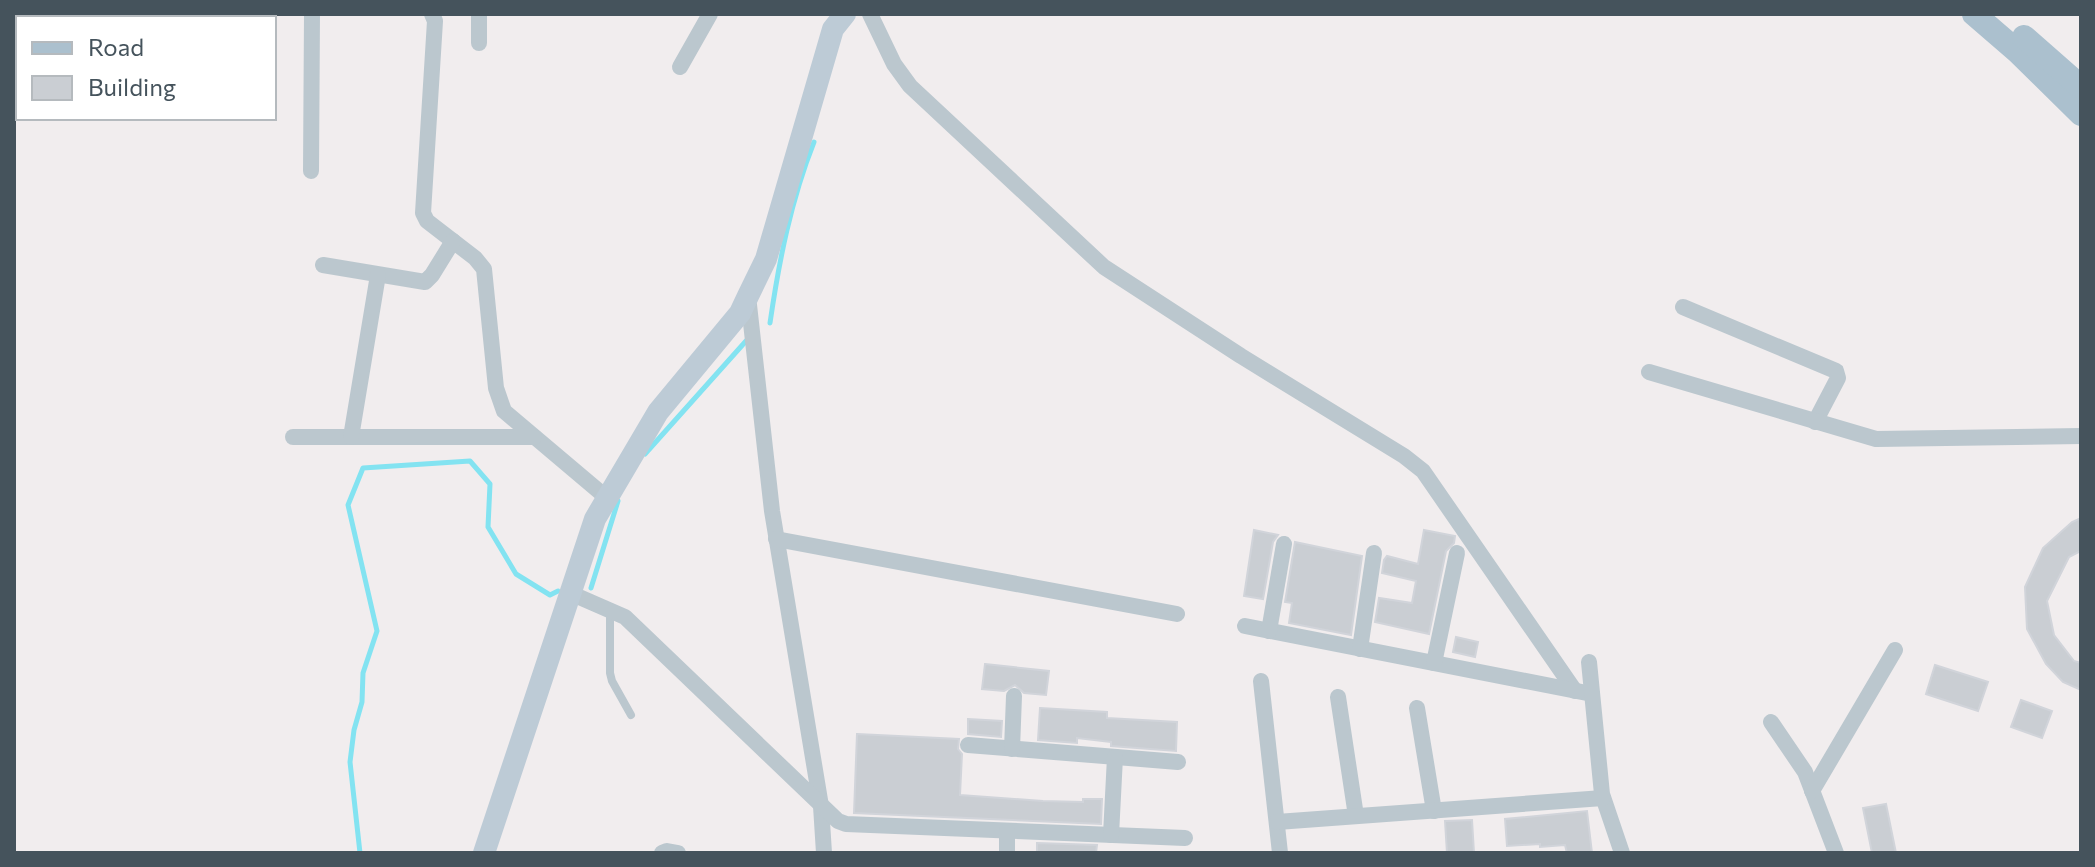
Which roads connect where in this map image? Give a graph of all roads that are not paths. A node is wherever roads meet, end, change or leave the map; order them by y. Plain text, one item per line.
1 (312, 14) edge
2 (479, 14) edge
3 (710, 14) edge
4 (845, 14) edge
5 (870, 14) edge
6 (1974, 14) edge
7 (1998, 14) edge
8 (433, 15) edge
9 (479, 43) dead end
10 (680, 67) dead end
11 (2081, 87) edge
12 (2081, 114) edge
13 (311, 171) dead end
14 (453, 241) junction
15 (323, 265) dead end
16 (378, 275) junction
17 (748, 296) junction
18 (1683, 307) dead end
19 (1649, 372) dead end
20 (1815, 422) junction
21 (2081, 436) edge
22 (293, 437) dead end
23 (351, 437) junction
24 (534, 437) junction
25 (607, 498) junction
26 (776, 539) junction
27 (1284, 544) dead end
28 (1374, 553) dead end
29 (1457, 553) dead end
30 (570, 593) junction
31 (610, 609) junction
32 (1177, 614) dead end
33 (1245, 626) dead end
34 (1269, 631) junction
35 (1360, 649) junction
36 (1895, 650) dead end
37 (1589, 662) dead end
38 (1434, 663) junction
39 (1261, 681) dead end
40 (1575, 691) junction
41 (1592, 694) junction
42 (1014, 696) dead end
43 (1338, 697) dead end
44 (1417, 708) dead end
45 (631, 715) dead end
46 (1771, 722) dead end
47 (968, 745) dead end
48 (1012, 749) junction
49 (1115, 757) junction
50 (1178, 762) dead end
51 (1812, 791) junction
52 (1603, 798) junction
53 (821, 806) junction
54 (1434, 811) junction
55 (1356, 816) junction
56 (1277, 822) junction
57 (1007, 831) junction
58 (1111, 835) junction
59 (1185, 838) dead end
60 (484, 853) edge
61 (662, 853) edge
62 (678, 853) edge
63 (824, 853) edge
64 (1007, 853) edge
65 (1280, 853) edge
66 (1622, 853) edge
67 (1836, 853) edge

1 - 13 street
2 - 9 street
3 - 10 street
4 - 17 street
5 - 40 street
6 - 12 main road
7 - 11 main road
8 - 14 street
14 - 16 street
14 - 24 street
15 - 16 street
16 - 23 street
17 - 25 street
17 - 26 street
18 - 20 street
19 - 20 street
20 - 21 street
22 - 23 street
23 - 24 street
24 - 25 street
25 - 30 street
26 - 32 street
26 - 53 street
27 - 34 street
28 - 35 street
29 - 38 street
30 - 31 street
30 - 60 street
31 - 45 lane
31 - 53 street
33 - 34 street
34 - 35 street
35 - 38 street
36 - 51 street
37 - 41 street
38 - 40 street
39 - 56 street
40 - 41 street
41 - 52 street
42 - 48 street
43 - 55 street
44 - 54 street
46 - 51 street
47 - 48 street
48 - 49 street
49 - 50 street
49 - 58 street
51 - 67 street
52 - 54 street
52 - 66 street
53 - 57 street
53 - 63 street
54 - 55 street
55 - 56 street
56 - 65 street
57 - 58 street
57 - 64 street
58 - 59 street
61 - 62 street

